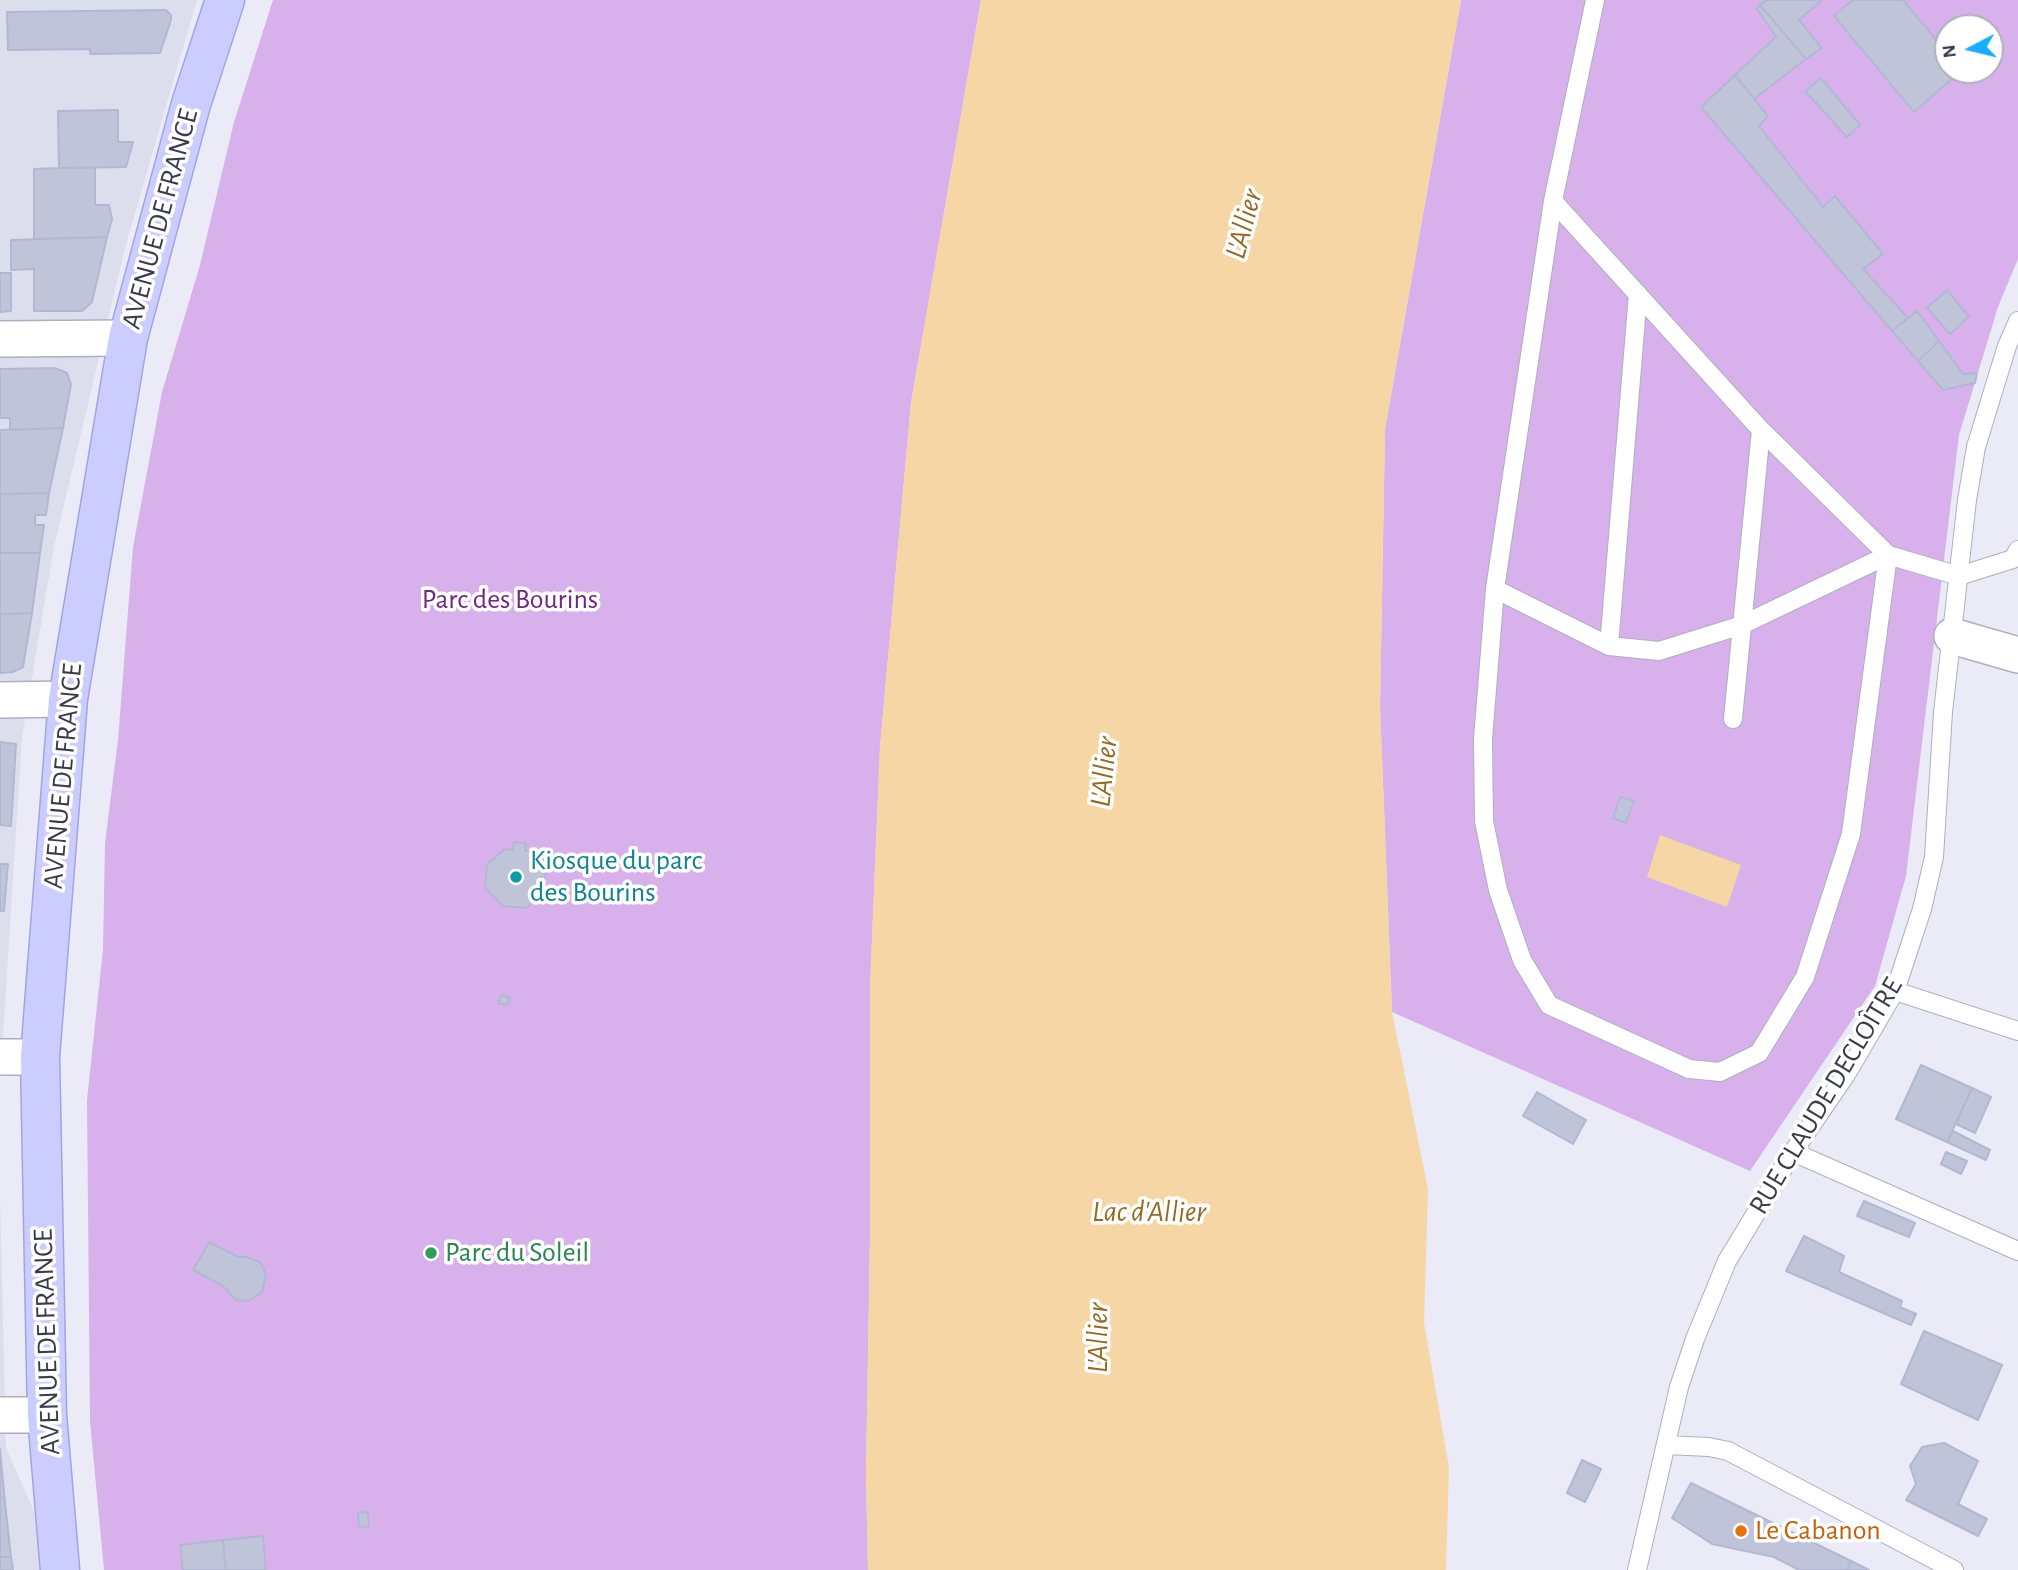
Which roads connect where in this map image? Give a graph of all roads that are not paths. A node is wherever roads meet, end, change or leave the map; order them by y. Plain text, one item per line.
1 (225, 0) edge
2 (1595, 0) edge
3 (1553, 201) junction
4 (1638, 295) junction
5 (2018, 321) edge
6 (128, 338) junction
7 (0, 339) edge
8 (1761, 430) junction
9 (2018, 550) edge
10 (1888, 555) junction
11 (1959, 576) junction
12 (1495, 589) junction
13 (1742, 625) junction
14 (1952, 636) junction
15 (1609, 646) junction
16 (2018, 654) edge
17 (68, 699) junction
18 (0, 700) edge
19 (1733, 719) dead end
20 (1895, 991) junction
21 (2018, 1031) edge
22 (40, 1057) junction
23 (0, 1058) edge
24 (1793, 1152) junction
25 (2018, 1251) edge
26 (0, 1415) edge
27 (47, 1415) junction
28 (1666, 1445) junction
29 (60, 1570) edge
30 (1637, 1570) edge
31 (1954, 1570) edge

1 - 6 street, AVENUE DE FRANCE
2 - 3 lane
3 - 4 lane
3 - 12 lane
4 - 8 lane
4 - 15 lane
5 - 11 lane, RUE CLAUDE DECLOÎTRE
6 - 7 street
6 - 17 street, AVENUE DE FRANCE
8 - 10 lane
8 - 13 lane
9 - 11 lane
10 - 11 lane
10 - 12 lane
10 - 13 lane
11 - 14 lane, RUE CLAUDE DECLOÎTRE
12 - 15 lane
13 - 15 lane
13 - 19 lane
14 - 16 street
14 - 20 lane, RUE CLAUDE DECLOÎTRE
17 - 18 street
17 - 22 street, AVENUE DE FRANCE
20 - 21 lane
20 - 24 lane, RUE CLAUDE DECLOÎTRE
22 - 23 street
22 - 27 street, AVENUE DE FRANCE
24 - 25 lane
24 - 28 lane, RUE CLAUDE DECLOÎTRE
26 - 27 street
27 - 29 street, AVENUE DE FRANCE
28 - 30 lane, RUE CLAUDE DECLOÎTRE
28 - 31 lane

